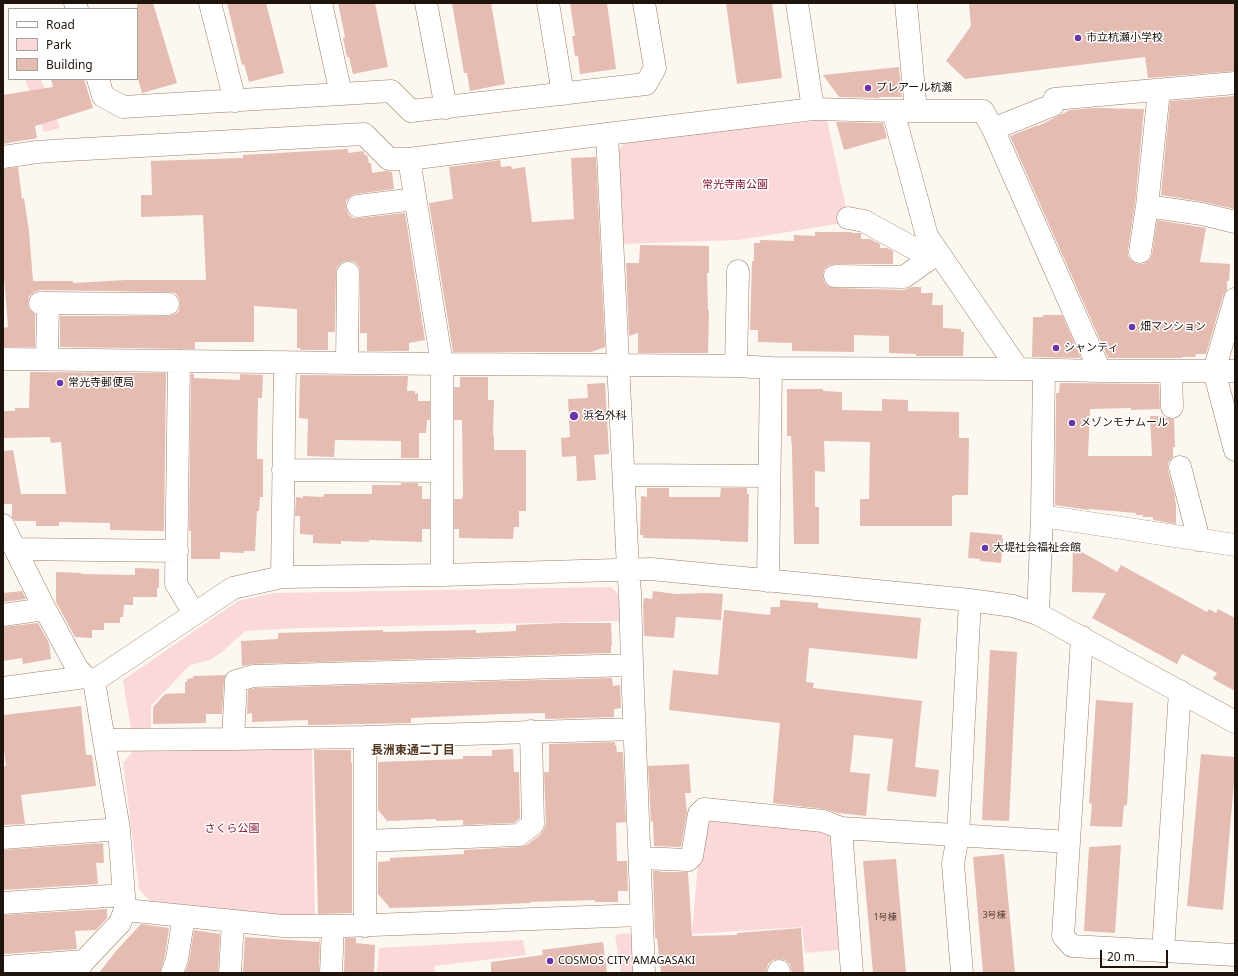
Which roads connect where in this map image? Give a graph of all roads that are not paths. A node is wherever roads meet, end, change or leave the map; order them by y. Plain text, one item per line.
1 (210, 3) edge
2 (321, 3) edge
3 (426, 3) edge
4 (548, 3) edge
5 (644, 3) edge
6 (797, 3) edge
7 (906, 3) edge
8 (98, 80) edge
9 (1235, 83) edge
10 (1158, 90) junction
11 (340, 94) junction
12 (563, 94) junction
13 (235, 101) junction
14 (446, 108) junction
15 (813, 109) junction
16 (916, 110) junction
17 (893, 111) junction
18 (993, 129) junction
19 (607, 134) junction
20 (3, 157) edge
21 (409, 159) junction
22 (415, 199) junction
23 (358, 206) dead end
24 (1147, 206) junction
25 (848, 218) dead end
26 (1235, 222) edge
27 (1140, 252) dead end
28 (938, 253) junction
29 (738, 271) dead end
30 (348, 273) dead end
31 (835, 276) dead end
32 (1235, 299) edge
33 (168, 304) dead end
34 (3, 359) edge
35 (47, 359) junction
36 (179, 361) junction
37 (285, 362) junction
38 (347, 363) junction
39 (442, 364) junction
40 (619, 364) junction
41 (736, 366) junction
42 (770, 368) junction
43 (1018, 369) junction
44 (1044, 370) junction
45 (1100, 371) junction
46 (1171, 371) junction
47 (1225, 371) edge
48 (1172, 407) dead end
49 (1235, 450) edge
50 (1180, 467) dead end
51 (283, 470) junction
52 (442, 471) junction
53 (624, 475) junction
54 (769, 476) junction
55 (1042, 516) junction
56 (3, 525) edge
57 (1198, 540) junction
58 (1235, 545) edge
59 (15, 549) junction
60 (177, 551) junction
61 (628, 569) junction
62 (442, 575) junction
63 (282, 578) junction
64 (768, 581) junction
65 (970, 600) junction
66 (45, 609) junction
67 (194, 613) junction
68 (1038, 614) junction
69 (3, 615) edge
70 (1082, 637) junction
71 (632, 665) junction
72 (90, 679) junction
73 (3, 688) edge
74 (1180, 691) junction
75 (1235, 722) edge
76 (635, 729) junction
77 (531, 731) junction
78 (365, 737) junction
79 (104, 740) junction
80 (233, 740) junction
81 (841, 828) junction
82 (118, 829) junction
83 (958, 836) junction
84 (3, 838) edge
85 (365, 841) junction
86 (1069, 842) junction
87 (640, 858) junction
88 (125, 902) junction
89 (3, 903) edge
90 (641, 915) junction
91 (184, 916) junction
92 (233, 921) junction
93 (333, 926) junction
94 (365, 926) junction
95 (1163, 951) junction
96 (1235, 955) edge
97 (3, 967) edge
98 (80, 967) edge
99 (172, 973) edge
100 (230, 973) edge
101 (331, 973) edge
102 (644, 973) edge
103 (852, 973) edge
104 (962, 973) edge

1 - 13 street
2 - 11 street
3 - 14 street
4 - 12 street
5 - 12 street
6 - 15 street
7 - 16 street
8 - 13 street
9 - 10 street
10 - 18 street
10 - 24 street
11 - 13 street
11 - 14 street
12 - 14 street
15 - 17 street
15 - 19 street
16 - 17 street
16 - 18 street
17 - 28 street
18 - 45 street
19 - 21 street
19 - 40 street
20 - 21 street
21 - 22 street
22 - 23 street
22 - 39 street
24 - 26 street
24 - 27 street
25 - 28 street
28 - 31 street
28 - 43 street
29 - 41 street
30 - 38 street
32 - 47 street
33 - 35 street
34 - 35 street
35 - 36 street
36 - 37 street
36 - 60 street
37 - 38 street
37 - 51 street
38 - 39 street
39 - 40 street
39 - 52 street
40 - 41 street
40 - 53 street
41 - 42 street
42 - 43 street
42 - 54 street
43 - 44 street
44 - 45 street
44 - 55 street
45 - 46 street
46 - 47 street
46 - 48 street
47 - 49 street
50 - 57 street
51 - 52 street
51 - 63 street
52 - 62 street
53 - 54 street
53 - 61 street
54 - 64 street
55 - 57 street
55 - 68 street
56 - 59 street
57 - 58 street
59 - 60 street
59 - 66 street
60 - 67 street
61 - 62 street
61 - 64 street
61 - 71 street
62 - 63 street
63 - 67 street
64 - 65 street
65 - 68 street
65 - 83 street
66 - 69 street
66 - 72 street
67 - 72 street
68 - 70 street
70 - 74 street
70 - 86 street
71 - 76 street
71 - 80 street
72 - 73 street
72 - 79 street
74 - 75 street
74 - 95 street
76 - 77 street
76 - 87 street
77 - 78 street
77 - 85 street
78 - 80 street
78 - 85 street
79 - 80 street
79 - 82 street
81 - 83 street
81 - 87 street
81 - 103 street
82 - 84 street
82 - 88 street
83 - 86 street
83 - 104 street
85 - 94 street
86 - 95 street
87 - 90 street
88 - 89 street
88 - 91 street
88 - 98 street
90 - 94 street
90 - 102 street
91 - 92 street
91 - 99 street
92 - 93 street
92 - 100 street
93 - 94 street
93 - 101 street
95 - 96 street
97 - 98 street

